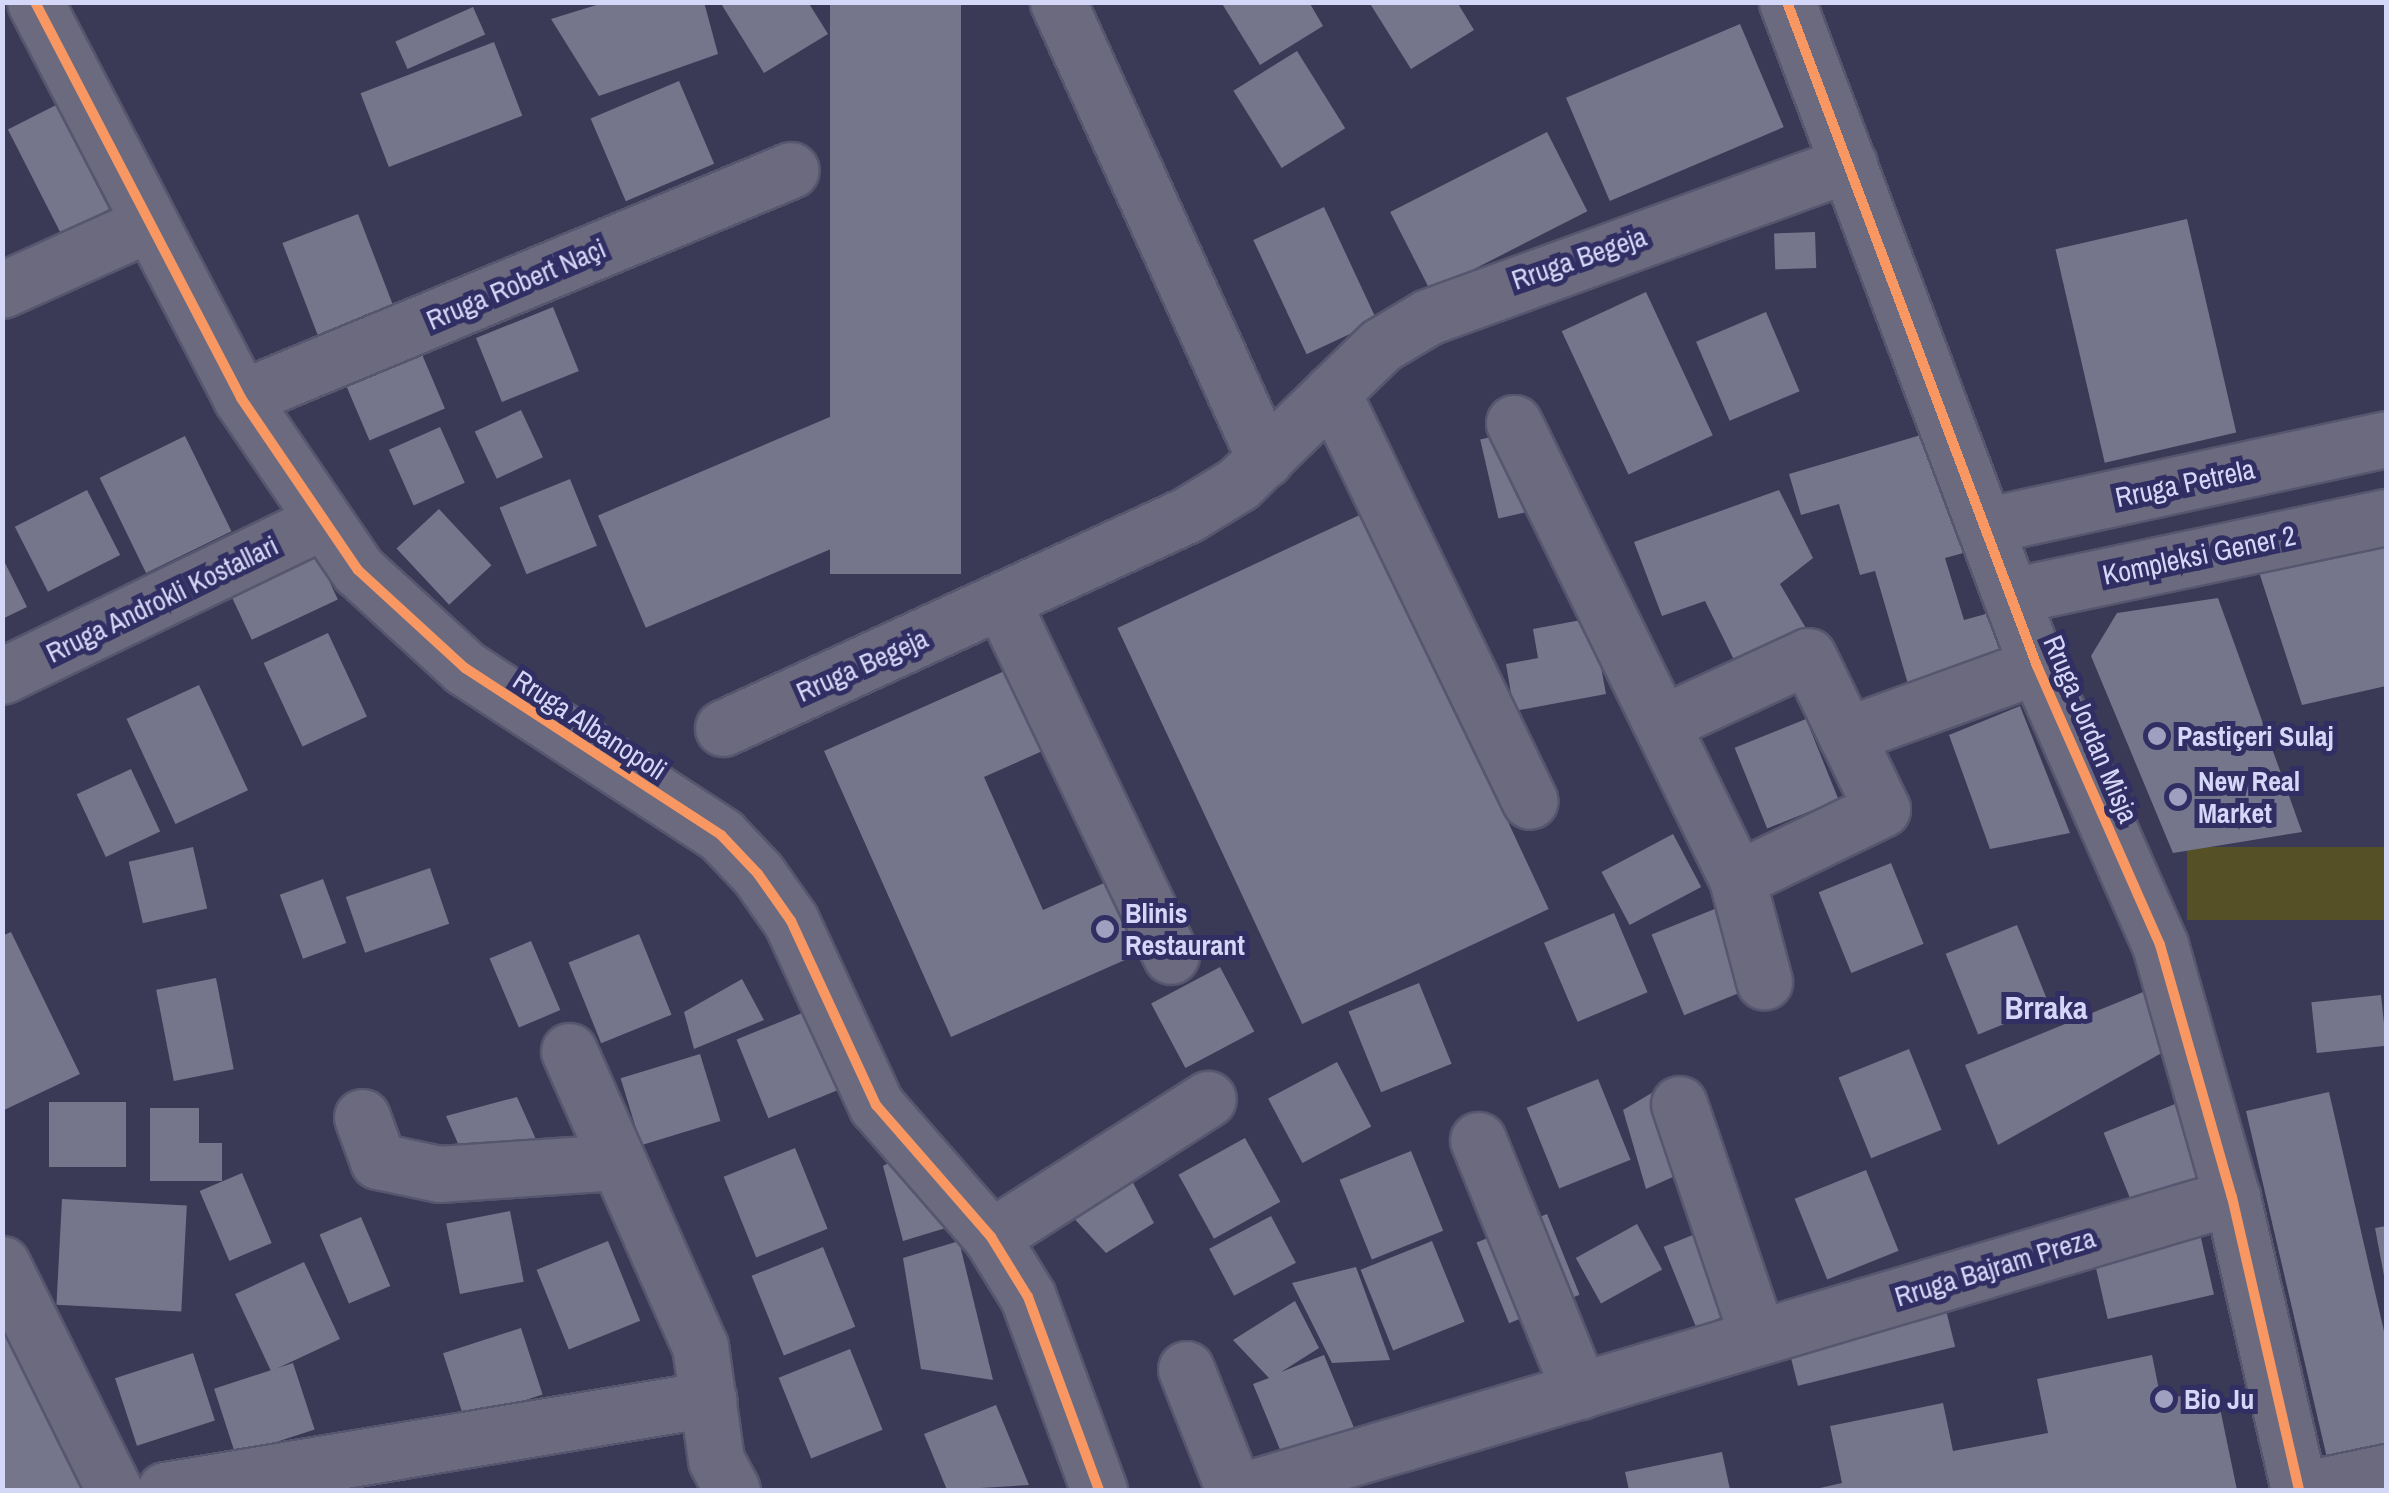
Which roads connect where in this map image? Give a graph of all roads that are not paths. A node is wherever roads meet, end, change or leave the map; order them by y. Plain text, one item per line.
1 (35, 2) edge
2 (1058, 2) edge
3 (1788, 2) edge
4 (1849, 164) junction
5 (791, 170) dead end
6 (148, 224) junction
7 (2, 290) edge
8 (1332, 392) junction
9 (241, 398) junction
10 (1514, 423) dead end
11 (2386, 438) edge
12 (1265, 459) junction
13 (2386, 516) edge
14 (322, 521) junction
15 (1984, 526) junction
16 (2011, 596) junction
17 (1002, 602) junction
18 (2037, 666) junction
19 (2, 676) edge
20 (1665, 722) junction
21 (723, 728) dead end
22 (1846, 735) junction
23 (1530, 802) dead end
24 (1737, 880) junction
25 (1171, 956) dead end
26 (1764, 981) dead end
27 (568, 1051) dead end
28 (1208, 1099) dead end
29 (1679, 1104) dead end
30 (362, 1117) dead end
31 (1478, 1140) dead end
32 (616, 1162) junction
33 (2232, 1196) junction
34 (992, 1237) junction
35 (2, 1264) edge
36 (1758, 1337) junction
37 (1186, 1369) dead end
38 (1580, 1391) junction
39 (708, 1399) junction
40 (2386, 1472) edge
41 (114, 1490) edge
42 (165, 1490) edge
43 (728, 1490) edge
44 (1098, 1490) edge
45 (1234, 1490) edge
46 (1244, 1490) edge
47 (2300, 1490) edge

1 - 6 street, Rruga Albanopoli
2 - 12 street
3 - 4 street, Rruga Jordan Misja
4 - 8 street, Rruga Begeja
4 - 15 street, Rruga Jordan Misja
5 - 9 street, Rruga Robert Naçi
6 - 7 street
6 - 9 street, Rruga Albanopoli
8 - 12 street, Rruga Begeja
8 - 23 street
9 - 14 street, Rruga Albanopoli
10 - 20 street
11 - 15 street, Rruga Petrela
12 - 17 street, Rruga Begeja
13 - 16 street, Kompleksi Gener 2
14 - 19 street, Rruga Androkli Kostallari
14 - 34 street, Rruga Albanopoli
15 - 16 street, Rruga Jordan Misja
16 - 18 street, Rruga Jordan Misja
17 - 21 street, Rruga Begeja
17 - 25 street
18 - 22 street, Rruga Jordan Misja
18 - 33 street, Rruga Jordan Misja
20 - 22 street
20 - 24 street
22 - 24 street
24 - 26 street
27 - 32 street
28 - 34 street
29 - 36 street
30 - 32 street
31 - 38 street
32 - 39 street
33 - 36 street, Rruga Bajram Preza
33 - 47 street, Rruga Jordan Misja
34 - 44 street, Rruga Albanopoli
35 - 41 street
36 - 38 street, Rruga Bajram Preza
37 - 45 street
38 - 46 street, Rruga Bajram Preza
39 - 42 street
39 - 43 street
40 - 47 street, Rruga Jordan Misja

